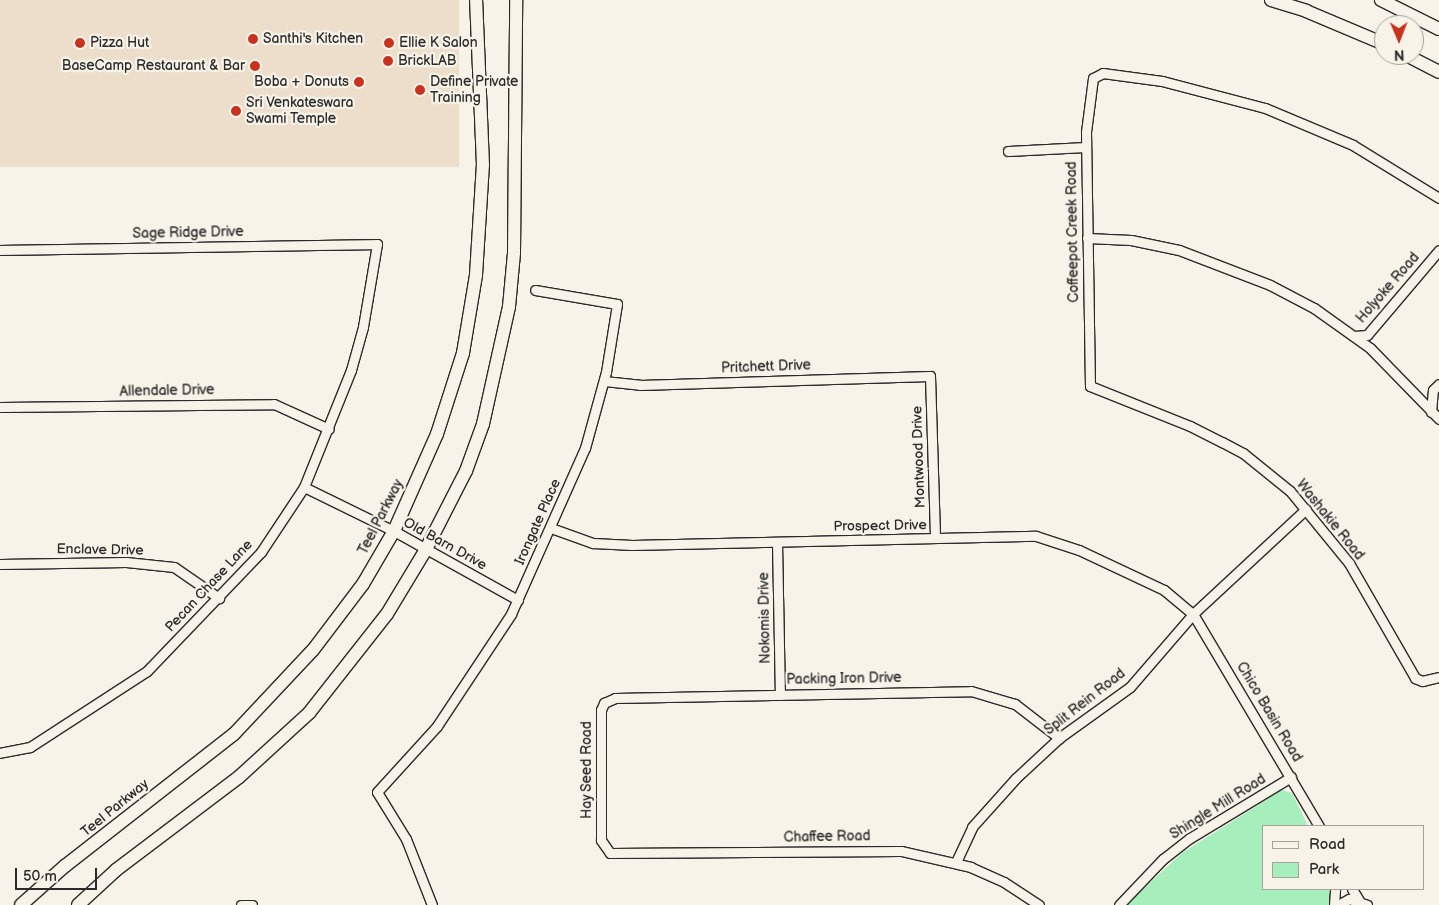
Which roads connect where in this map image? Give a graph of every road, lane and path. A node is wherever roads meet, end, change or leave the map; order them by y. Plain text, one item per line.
1 (476, 0) edge
2 (516, 0) edge
3 (1271, 0) edge
4 (1381, 0) edge
5 (1439, 29) edge
6 (1374, 40) edge
7 (1424, 64) edge
8 (1439, 72) edge
9 (1086, 147) junction
10 (1008, 151) dead end
11 (1439, 198) edge
12 (1087, 238) junction
13 (376, 244) joint
14 (0, 250) edge
15 (1439, 250) edge
16 (534, 290) dead end
17 (1354, 336) junction
18 (930, 376) joint
19 (604, 381) junction
20 (1439, 384) edge
21 (1090, 386) joint
22 (0, 407) edge
23 (1435, 410) edge
24 (1439, 419) edge
25 (329, 429) junction
26 (304, 487) junction
27 (1306, 509) junction
28 (551, 528) junction
29 (394, 531) junction
30 (935, 538) junction
31 (777, 542) junction
32 (425, 551) junction
33 (0, 564) edge
34 (219, 598) junction
35 (518, 600) junction
36 (1193, 614) junction
37 (1439, 677) edge
38 (780, 694) junction
39 (615, 698) joint
40 (1059, 738) junction
41 (0, 753) edge
42 (1291, 777) junction
43 (1318, 825) edge
44 (604, 849) joint
45 (956, 862) junction
46 (1335, 890) edge
47 (1353, 890) edge
48 (1363, 903) edge
49 (21, 905) edge
50 (78, 905) edge
51 (432, 905) edge
52 (1039, 905) edge
53 (1119, 905) edge
54 (1334, 905) edge
55 (1338, 905) edge

1 - 29 main road, Teel Parkway
2 - 32 main road
3 - 6 main road
4 - 5 main road
7 - 8 main road
9 - 10 street
9 - 11 street, Coffeepot Creek Road
9 - 12 street, Coffeepot Creek Road
12 - 17 street
12 - 21 street, Coffeepot Creek Road
13 - 14 street, Sage Ridge Drive
13 - 25 street, Pecan Chase Lane
15 - 17 street, Holyoke Road
16 - 19 street, Irongate Place
17 - 23 street
18 - 19 street, Pritchett Drive
18 - 30 street, Montwood Drive
19 - 28 street, Irongate Place
20 - 23 street
21 - 27 street, Washakie Road
22 - 25 street, Allendale Drive
23 - 24 street
25 - 26 street, Pecan Chase Lane
26 - 29 street, Old Barn Drive
26 - 34 street, Pecan Chase Lane
27 - 36 street, Split Rein Road
27 - 37 street, Washakie Road
28 - 31 street, Prospect Drive
28 - 35 street, Irongate Place
29 - 32 street, Old Barn Drive
29 - 49 main road, Teel Parkway
30 - 31 street, Prospect Drive
30 - 36 street, Prospect Drive
31 - 38 street, Nokomis Drive
32 - 35 street, Old Barn Drive
32 - 50 main road
33 - 34 street, Enclave Drive
34 - 41 street, Pecan Chase Lane
35 - 51 street, Irongate Place
36 - 40 street, Split Rein Road
36 - 42 street, Chico Basin Road
38 - 39 street, Packing Iron Drive
38 - 40 street, Packing Iron Drive
39 - 44 street, Hay Seed Road
40 - 45 street, Split Rein Road
42 - 43 street, Chico Basin Road
42 - 53 street, Shingle Mill Road
44 - 45 street, Chaffee Road
45 - 52 street, Chaffee Road
46 - 54 street
47 - 48 street
48 - 55 street

